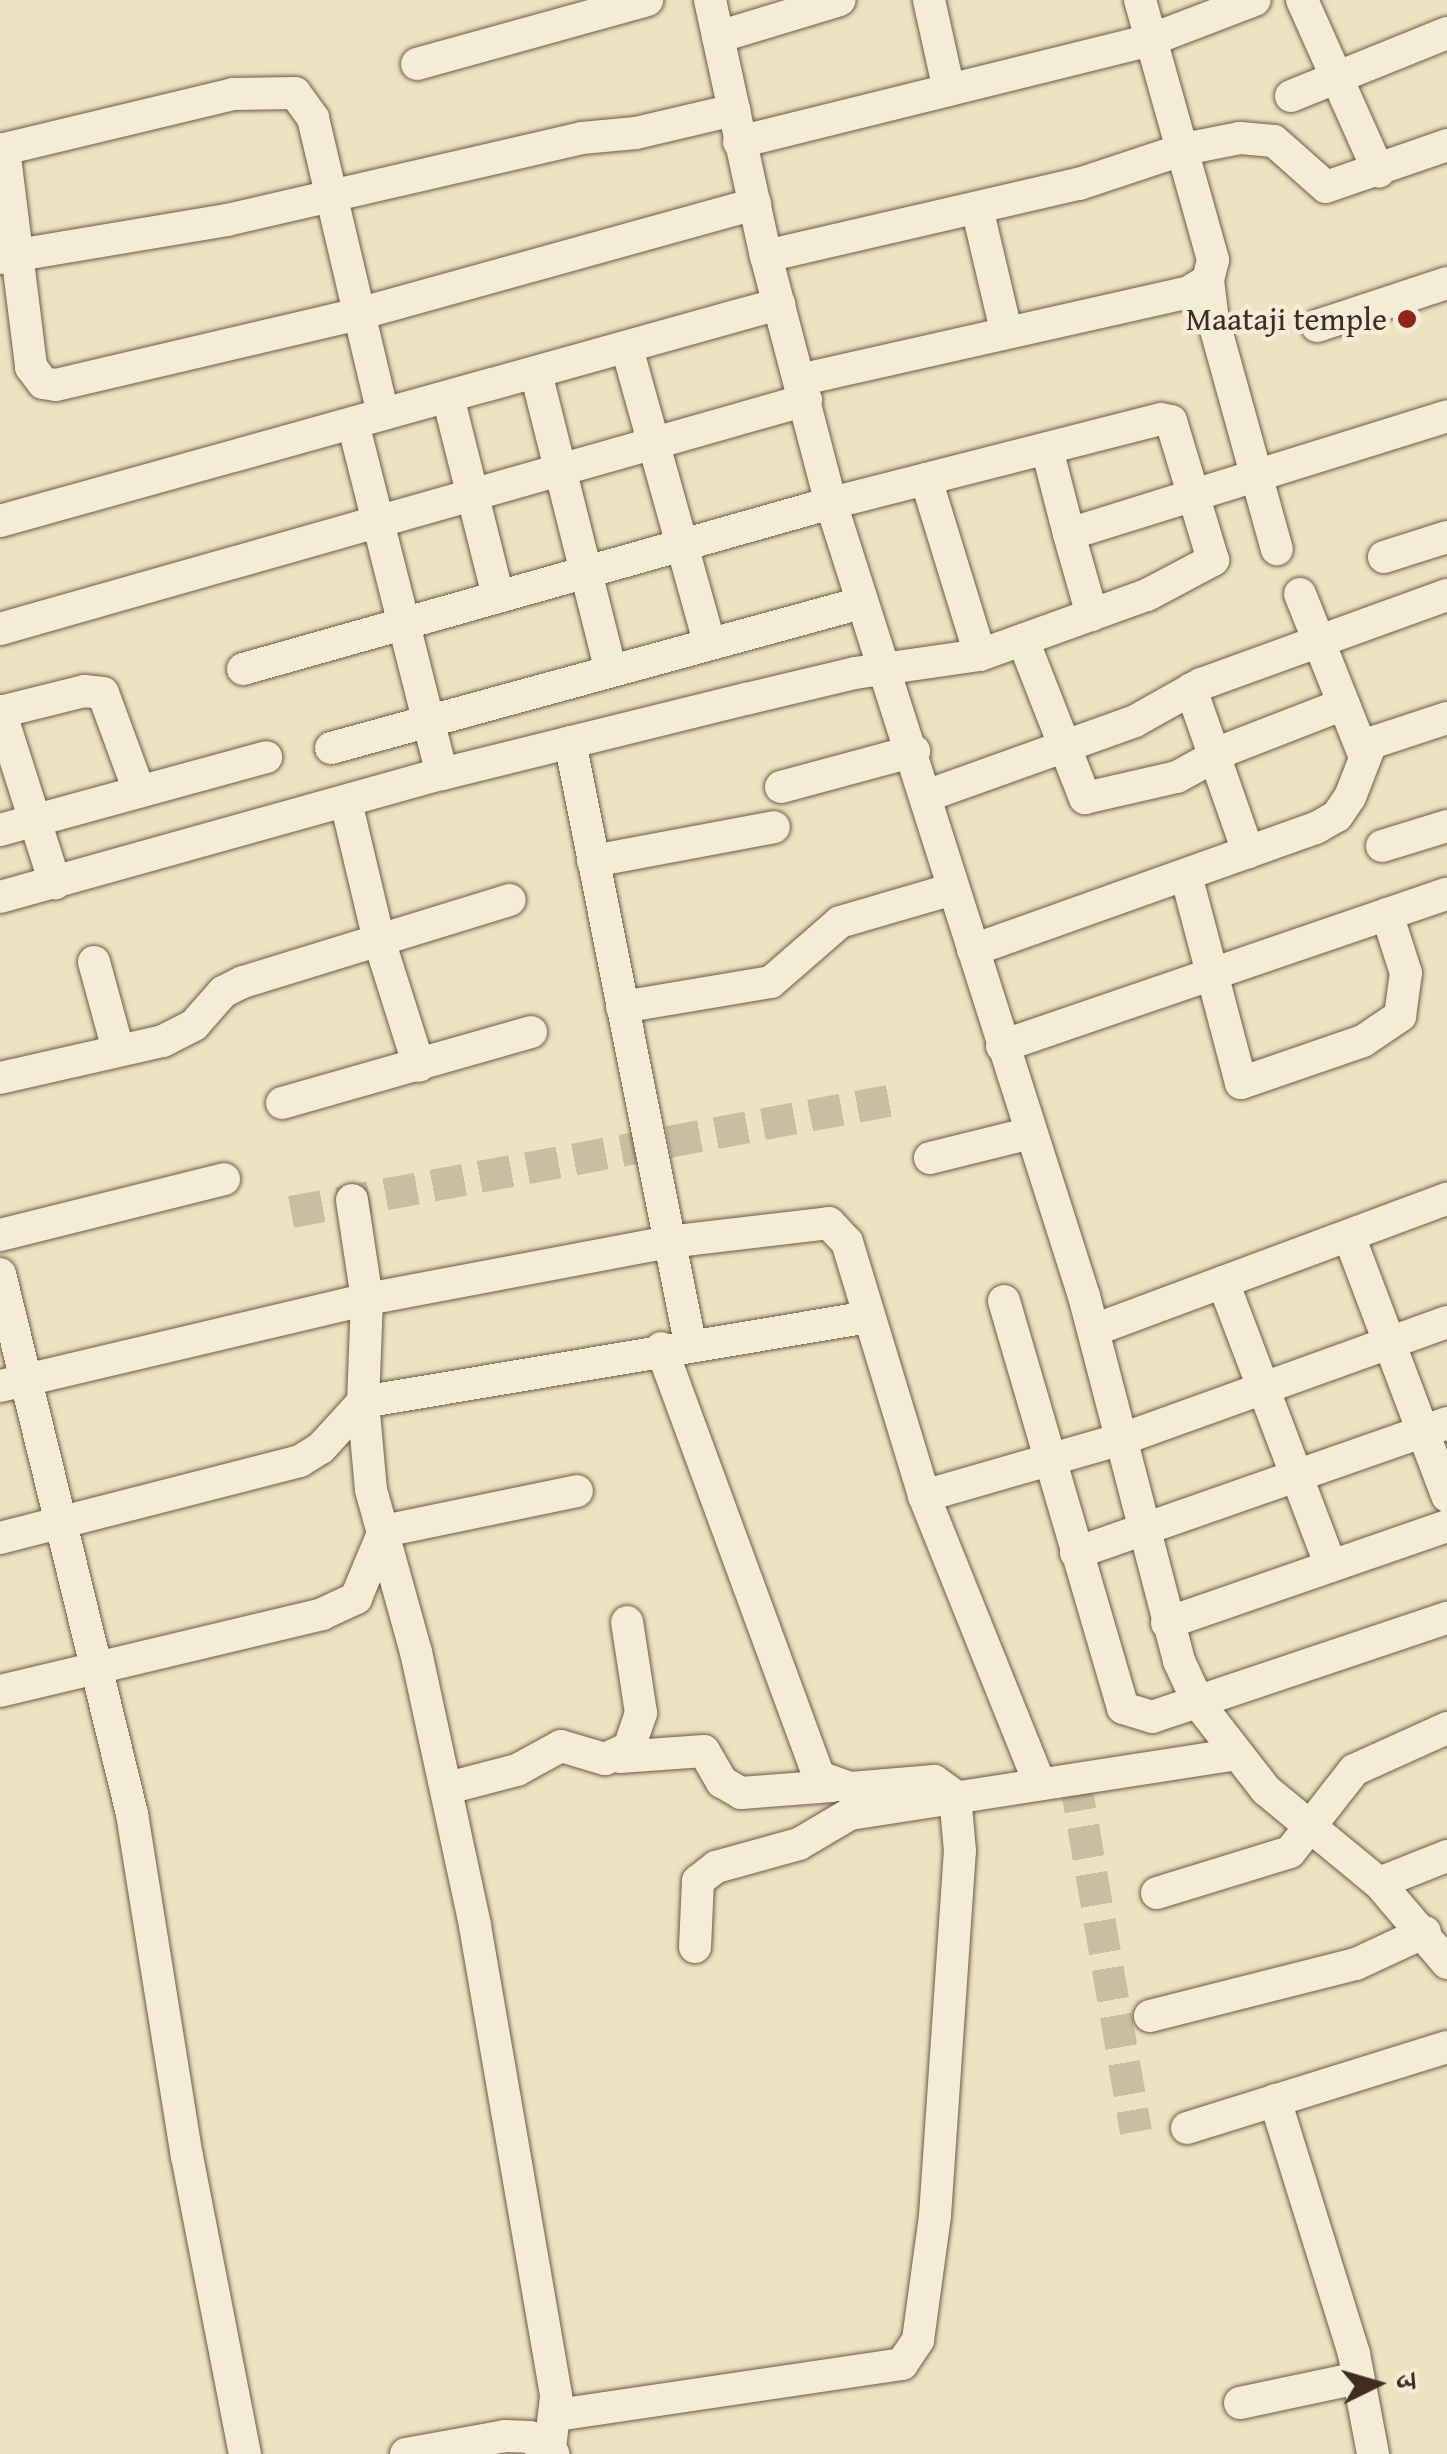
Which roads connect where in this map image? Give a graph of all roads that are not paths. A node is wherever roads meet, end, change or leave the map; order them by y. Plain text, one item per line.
1 (647, 0) edge
2 (710, 0) edge
3 (840, 0) edge
4 (930, 0) edge
5 (1140, 0) edge
6 (1255, 0) edge
7 (1302, 0) edge
8 (1447, 33) edge
9 (718, 37) junction
10 (1150, 40) junction
11 (417, 64) dead end
12 (1340, 76) junction
13 (950, 90) junction
14 (1291, 96) dead end
15 (737, 126) junction
16 (1447, 145) edge
17 (1184, 148) junction
18 (2, 150) edge
19 (1379, 172) junction
20 (335, 196) junction
21 (755, 204) junction
22 (978, 208) junction
23 (766, 256) junction
24 (10, 257) edge
25 (1208, 280) junction
26 (1447, 283) edge
27 (780, 304) junction
28 (362, 313) junction
29 (1317, 326) dead end
30 (1006, 331) junction
31 (13, 336) edge
32 (627, 348) junction
33 (536, 373) junction
34 (802, 390) junction
35 (448, 397) junction
36 (1447, 416) edge
37 (368, 418) junction
38 (654, 445) junction
39 (1047, 449) junction
40 (560, 473) junction
41 (1255, 475) junction
42 (926, 480) junction
43 (1191, 495) junction
44 (474, 498) junction
45 (831, 503) junction
46 (0, 521) edge
47 (378, 526) junction
48 (1068, 534) junction
49 (1447, 537) edge
50 (682, 547) junction
51 (1277, 549) dead end
52 (1384, 557) dead end
53 (588, 573) junction
54 (1300, 594) dead end
55 (1447, 595) edge
56 (498, 596) junction
57 (861, 602) junction
58 (1092, 615) junction
59 (405, 626) junction
60 (0, 629) edge
61 (1024, 640) junction
62 (708, 642) junction
63 (1319, 642) junction
64 (980, 655) junction
65 (610, 668) junction
66 (883, 668) junction
67 (243, 669) dead end
68 (1190, 689) junction
69 (1344, 704) junction
70 (0, 712) edge
71 (1447, 718) edge
72 (428, 722) junction
73 (570, 742) junction
74 (331, 748) dead end
75 (1061, 748) junction
76 (914, 750) junction
77 (1363, 752) junction
78 (266, 757) dead end
79 (1214, 757) junction
80 (442, 774) junction
81 (781, 787) dead end
82 (139, 792) junction
83 (926, 796) junction
84 (346, 802) junction
85 (39, 820) junction
86 (1447, 826) edge
87 (774, 827) dead end
88 (0, 830) edge
89 (1382, 846) dead end
90 (1248, 852) junction
91 (593, 861) junction
92 (1186, 875) junction
93 (55, 883) junction
94 (953, 889) junction
95 (1447, 894) edge
96 (0, 897) edge
97 (510, 900) dead end
98 (1388, 914) junction
99 (378, 940) junction
100 (973, 950) junction
101 (94, 962) dead end
102 (1212, 974) junction
103 (622, 1007) junction
104 (530, 1032) dead end
105 (1002, 1046) junction
106 (118, 1050) junction
107 (419, 1066) junction
108 (0, 1078) edge
109 (282, 1103) dead end
110 (1031, 1133) junction
111 (930, 1158) dead end
112 (224, 1178) dead end
113 (352, 1200) dead end
114 (1447, 1200) edge
115 (0, 1235) edge
116 (1348, 1236) junction
117 (668, 1242) junction
118 (0, 1274) edge
119 (1223, 1282) junction
120 (367, 1298) junction
121 (1004, 1302) dead end
122 (868, 1316) junction
123 (1447, 1322) edge
124 (1094, 1330) junction
125 (1390, 1338) junction
126 (676, 1346) junction
127 (14, 1383) edge
128 (1262, 1385) junction
129 (363, 1402) junction
130 (1436, 1427) edge
131 (1124, 1438) junction
132 (1050, 1460) junction
133 (1296, 1474) junction
134 (577, 1490) dead end
135 (924, 1496) junction
136 (1447, 1496) edge
137 (62, 1522) junction
138 (1447, 1526) edge
139 (1141, 1530) junction
140 (384, 1532) junction
141 (0, 1538) edge
142 (1076, 1553) junction
143 (1330, 1564) junction
144 (1447, 1618) edge
145 (627, 1622) dead end
146 (1167, 1623) junction
147 (98, 1667) junction
148 (0, 1691) edge
149 (1199, 1704) junction
150 (1447, 1728) edge
151 (1236, 1754) junction
152 (620, 1757) junction
153 (1040, 1784) junction
154 (832, 1786) junction
155 (448, 1788) junction
156 (955, 1796) junction
157 (1312, 1830) junction
158 (1447, 1856) edge
159 (1379, 1883) junction
160 (1156, 1894) dead end
161 (1425, 1932) junction
162 (695, 1946) dead end
163 (1447, 1963) edge
164 (1150, 2016) dead end
165 (1447, 2046) edge
166 (1275, 2100) junction
167 (1188, 2128) dead end
168 (1358, 2378) junction
169 (1240, 2403) dead end
170 (557, 2415) junction
171 (551, 2451) edge
172 (245, 2454) edge
173 (406, 2454) edge
174 (1373, 2454) edge

1 - 11 street
2 - 9 street
3 - 9 street
4 - 13 street
5 - 10 street
6 - 10 street
7 - 12 street
8 - 12 street
9 - 15 street
10 - 13 street
10 - 17 street
12 - 14 street
12 - 19 street
13 - 15 street
15 - 20 street
15 - 21 street
16 - 19 street
17 - 19 street
17 - 22 street
17 - 25 street
18 - 20 street
18 - 24 street
20 - 24 street
20 - 28 street
21 - 23 street
21 - 28 street
22 - 23 street
22 - 30 street
23 - 27 street
24 - 31 street
25 - 30 street
25 - 41 street
26 - 29 street
27 - 32 street
27 - 34 street
28 - 31 street
28 - 37 street
30 - 34 street
32 - 33 street
32 - 38 street
33 - 35 street
33 - 40 street
34 - 38 street
34 - 45 street
35 - 37 street
35 - 44 street
36 - 41 street
37 - 46 street
37 - 47 street
38 - 40 street
38 - 50 street
39 - 42 street
39 - 43 street
39 - 48 street
40 - 44 street
40 - 53 street
41 - 43 street
41 - 51 street
42 - 45 street
42 - 64 street
43 - 48 street
43 - 58 street
44 - 47 street
44 - 56 street
45 - 50 street
45 - 57 street
47 - 59 street
47 - 60 street
48 - 58 street
49 - 52 street
50 - 53 street
50 - 62 street
53 - 56 street
53 - 65 street
54 - 63 street
55 - 63 street
56 - 59 street
57 - 62 street
57 - 66 street
58 - 61 street
59 - 67 street
59 - 72 street
61 - 64 street
61 - 75 street
62 - 65 street
63 - 68 street
63 - 69 street
64 - 66 street
65 - 72 street
66 - 73 street
66 - 76 street
68 - 75 street
68 - 79 street
69 - 77 street
69 - 79 street
70 - 82 street
70 - 85 street
71 - 77 street
72 - 74 street
72 - 80 street
73 - 80 street
73 - 91 street
75 - 79 street
75 - 83 street
76 - 81 street
76 - 83 street
77 - 90 street
78 - 82 street
79 - 90 street
80 - 84 street
82 - 85 street
83 - 94 street
84 - 93 street
84 - 99 street
85 - 88 street
85 - 93 street
86 - 89 street
87 - 91 street
90 - 92 street
91 - 103 street
92 - 100 street
92 - 102 street
93 - 96 street
94 - 100 street
94 - 103 street
95 - 98 street
97 - 99 street
98 - 102 street
98 - 102 street
99 - 106 street
99 - 107 street
100 - 105 street
101 - 106 street
102 - 105 street
103 - 117 street
104 - 107 street
105 - 110 street
106 - 108 street
107 - 109 street
110 - 111 street
110 - 124 street
112 - 115 street
113 - 120 street
114 - 116 street
116 - 119 street
116 - 125 street
117 - 120 street
117 - 122 street
117 - 126 street
118 - 127 street
119 - 124 street
119 - 128 street
120 - 127 street
120 - 129 street
121 - 132 street
122 - 126 street
122 - 135 street
123 - 125 street
124 - 131 street
125 - 128 street
125 - 130 street
126 - 129 street
126 - 154 street
127 - 137 street
128 - 131 street
128 - 133 street
129 - 137 street
129 - 140 street
130 - 133 street
130 - 136 street
131 - 132 street
131 - 139 street
132 - 135 street
132 - 142 street
133 - 139 street
133 - 143 street
134 - 140 street
135 - 153 street
137 - 141 street
137 - 147 street
138 - 143 street
139 - 142 street
139 - 146 street
140 - 147 street
140 - 155 street
142 - 149 street
143 - 146 street
144 - 149 street
145 - 152 street
146 - 149 street
147 - 148 street
147 - 172 street
149 - 151 street
150 - 157 street
151 - 153 street
151 - 157 street
152 - 154 street
152 - 155 street
153 - 156 street
154 - 156 street
155 - 170 street
156 - 162 street
156 - 170 street
157 - 159 street
157 - 160 street
158 - 159 street
159 - 161 street
161 - 163 street
161 - 164 street
165 - 166 street
166 - 167 street
166 - 168 street
168 - 169 street
168 - 174 street
170 - 171 street
171 - 173 street

